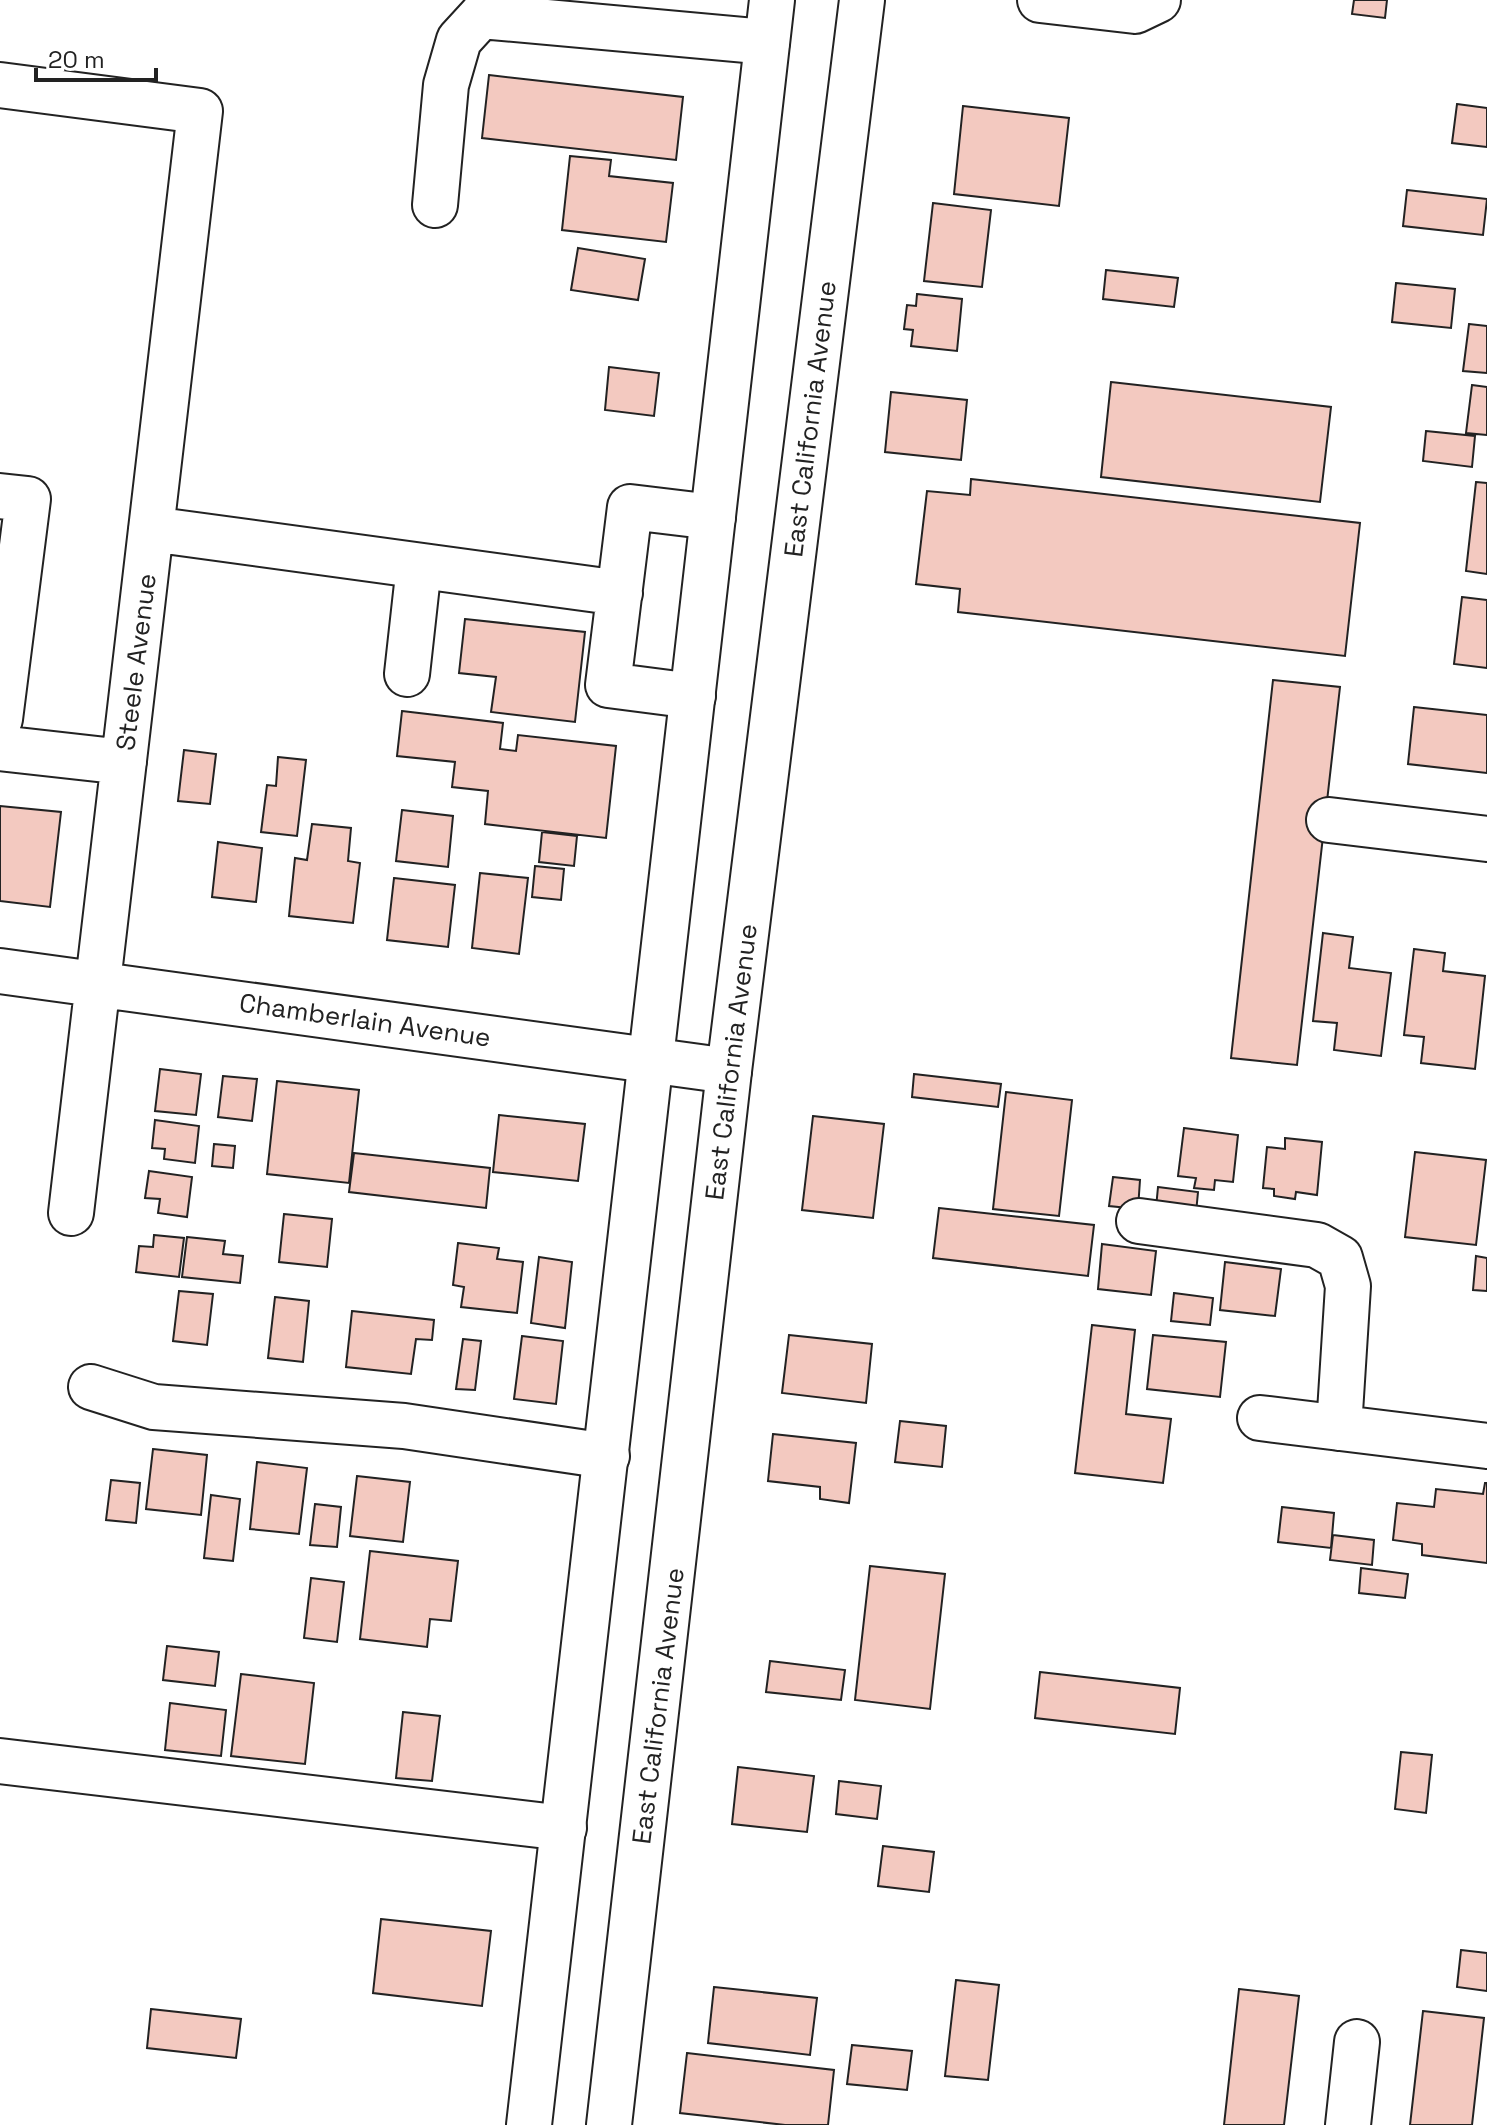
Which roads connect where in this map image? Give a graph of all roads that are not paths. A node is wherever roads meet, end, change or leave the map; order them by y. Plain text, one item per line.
1 (862, 0) edge
2 (1040, 0) edge
3 (1158, 0) edge
4 (769, 21) edge
5 (0, 85) edge
6 (435, 205) dead end
7 (0, 496) edge
8 (713, 517) junction
9 (151, 529) junction
10 (419, 566) junction
11 (620, 593) junction
12 (8, 606) edge
13 (407, 674) dead end
14 (693, 696) junction
15 (0, 719) edge
16 (0, 748) edge
17 (124, 762) junction
18 (1329, 820) dead end
19 (1487, 839) edge
20 (0, 971) edge
21 (98, 984) junction
22 (653, 1060) junction
23 (729, 1071) junction
24 (71, 1213) dead end
25 (1139, 1221) dead end
26 (91, 1387) dead end
27 (1260, 1418) dead end
28 (1339, 1428) junction
29 (1487, 1446) edge
30 (607, 1456) junction
31 (0, 1761) edge
32 (564, 1828) junction
33 (1357, 2042) dead end
34 (529, 2125) edge
35 (609, 2125) edge
36 (1348, 2125) edge

1 - 23 main road, East California Avenue
2 - 3 main road
4 - 6 main road
4 - 8 main road
5 - 9 main road, Steele Avenue
7 - 12 main road
8 - 11 main road
8 - 14 main road
9 - 10 main road
9 - 17 main road, Steele Avenue
10 - 11 main road
10 - 13 main road
11 - 14 main road
12 - 15 main road
14 - 22 main road
16 - 17 main road
17 - 21 main road, Steele Avenue
18 - 19 main road
20 - 21 main road, Chamberlain Avenue
21 - 22 main road, Chamberlain Avenue
21 - 24 main road, Steele Avenue
22 - 23 main road, Chamberlain Avenue
22 - 30 main road
23 - 35 main road, East California Avenue
25 - 28 main road
26 - 30 main road
27 - 28 main road
28 - 29 main road
30 - 32 main road
31 - 32 main road
32 - 34 main road
33 - 36 main road

